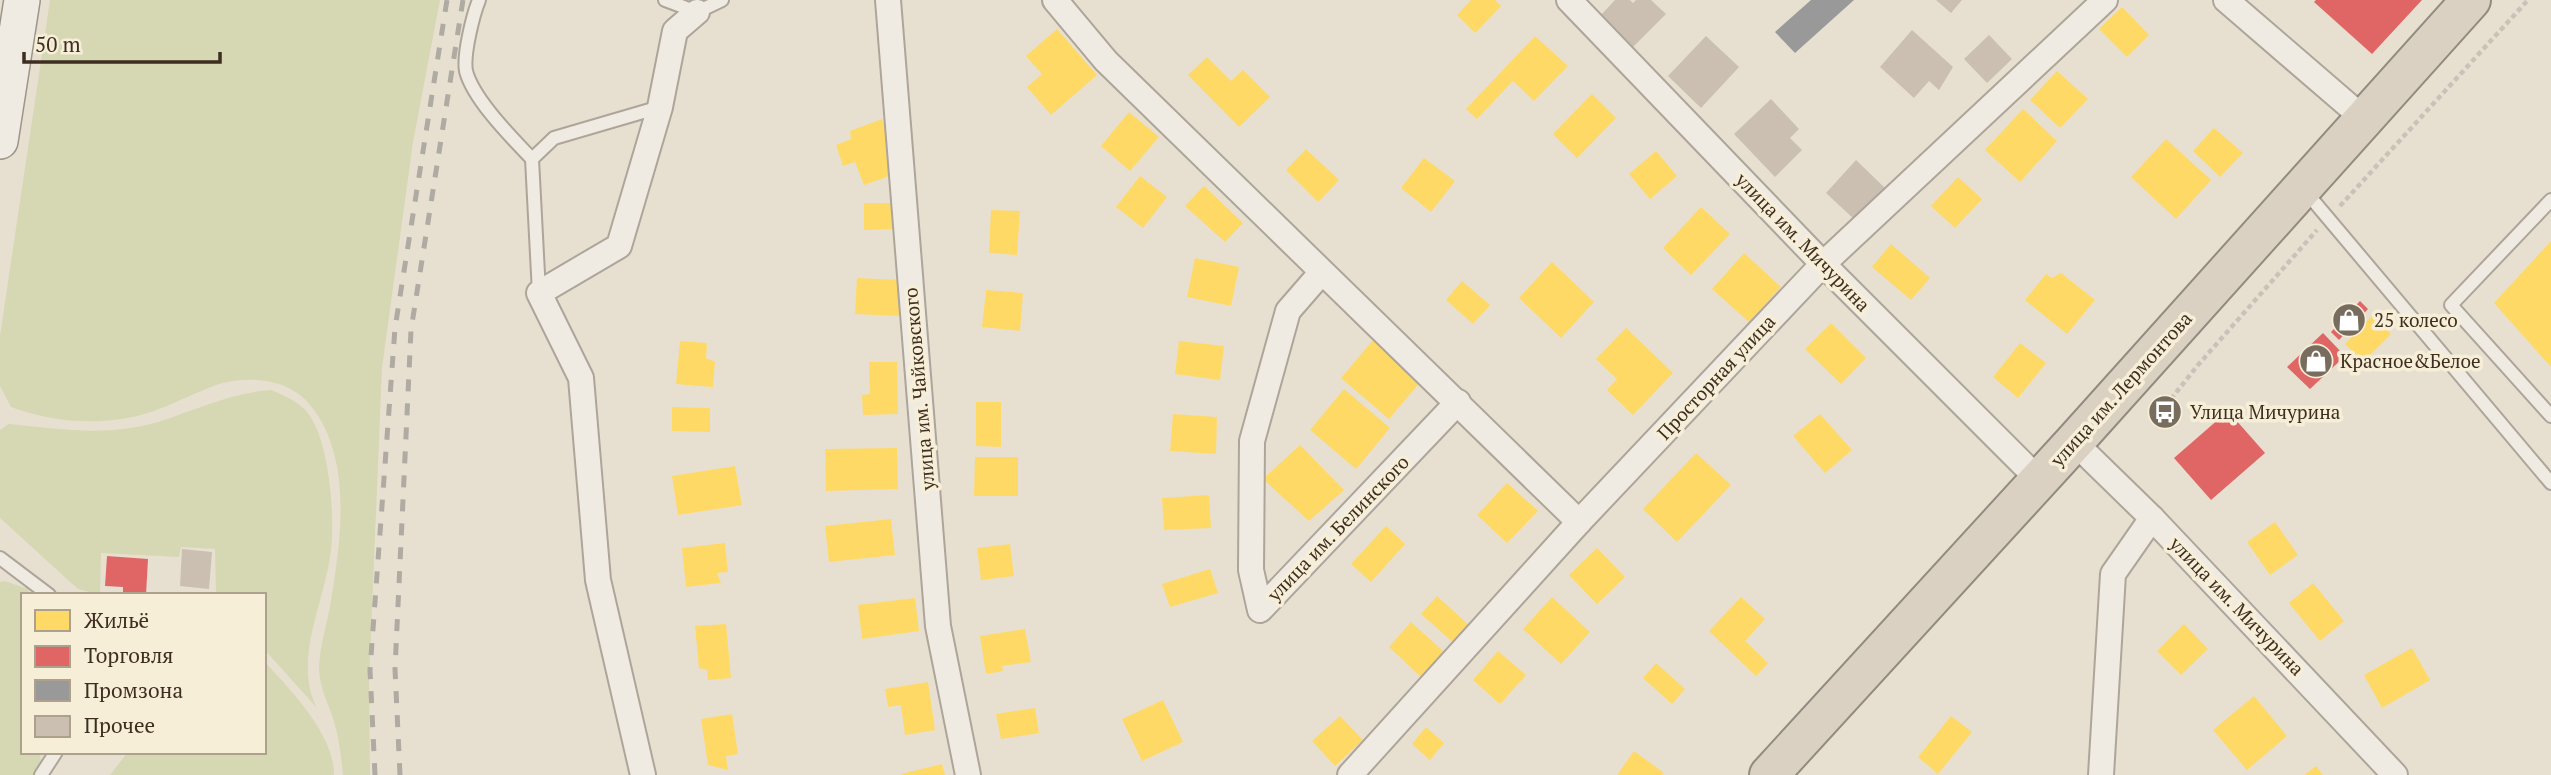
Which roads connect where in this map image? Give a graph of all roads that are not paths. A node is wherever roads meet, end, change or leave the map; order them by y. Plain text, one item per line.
1 (22, 0) edge
2 (479, 0) edge
3 (665, 0) edge
4 (722, 0) edge
5 (888, 0) edge
6 (1055, 0) edge
7 (1569, 0) edge
8 (2105, 0) edge
9 (2226, 0) edge
10 (2470, 0) edge
11 (697, 12) junction
12 (660, 107) junction
13 (2363, 118) junction
14 (0, 135) edge
15 (532, 159) junction
16 (2301, 187) junction
17 (2551, 200) edge
18 (1823, 264) junction
19 (1321, 273) junction
20 (540, 293) junction
21 (1458, 402) junction
22 (2551, 416) edge
23 (2074, 442) junction
24 (2039, 480) junction
25 (2551, 483) edge
26 (2152, 518) junction
27 (1578, 522) junction
28 (0, 558) edge
29 (46, 593) edge
30 (55, 754) edge
31 (41, 775) edge
32 (643, 775) edge
33 (968, 775) edge
34 (1350, 775) edge
35 (1769, 775) edge
36 (2102, 775) edge
37 (2395, 775) edge

1 - 14 main road
2 - 15 lane
3 - 11 lane
4 - 11 lane
5 - 33 street, улица им. Чайковского
6 - 19 street
7 - 18 street, улица им. Мичурина
8 - 18 street, Просторная улица
9 - 13 street
10 - 13 highway, улица им. Лермонтова
11 - 12 street
12 - 15 lane
12 - 20 street
13 - 16 highway, улица им. Лермонтова
15 - 20 lane
16 - 23 highway, улица им. Лермонтова
16 - 25 lane
17 - 22 lane
18 - 24 street, улица им. Мичурина
18 - 27 street, Просторная улица
19 - 21 street
19 - 21 street, улица им. Белинского
20 - 32 street
21 - 27 street
23 - 24 highway, улица им. Лермонтова
23 - 26 street, улица им. Мичурина
24 - 35 highway, улица им. Лермонтова
26 - 36 street
26 - 37 street, улица им. Мичурина
27 - 34 street, Просторная улица
28 - 29 lane
30 - 31 lane

